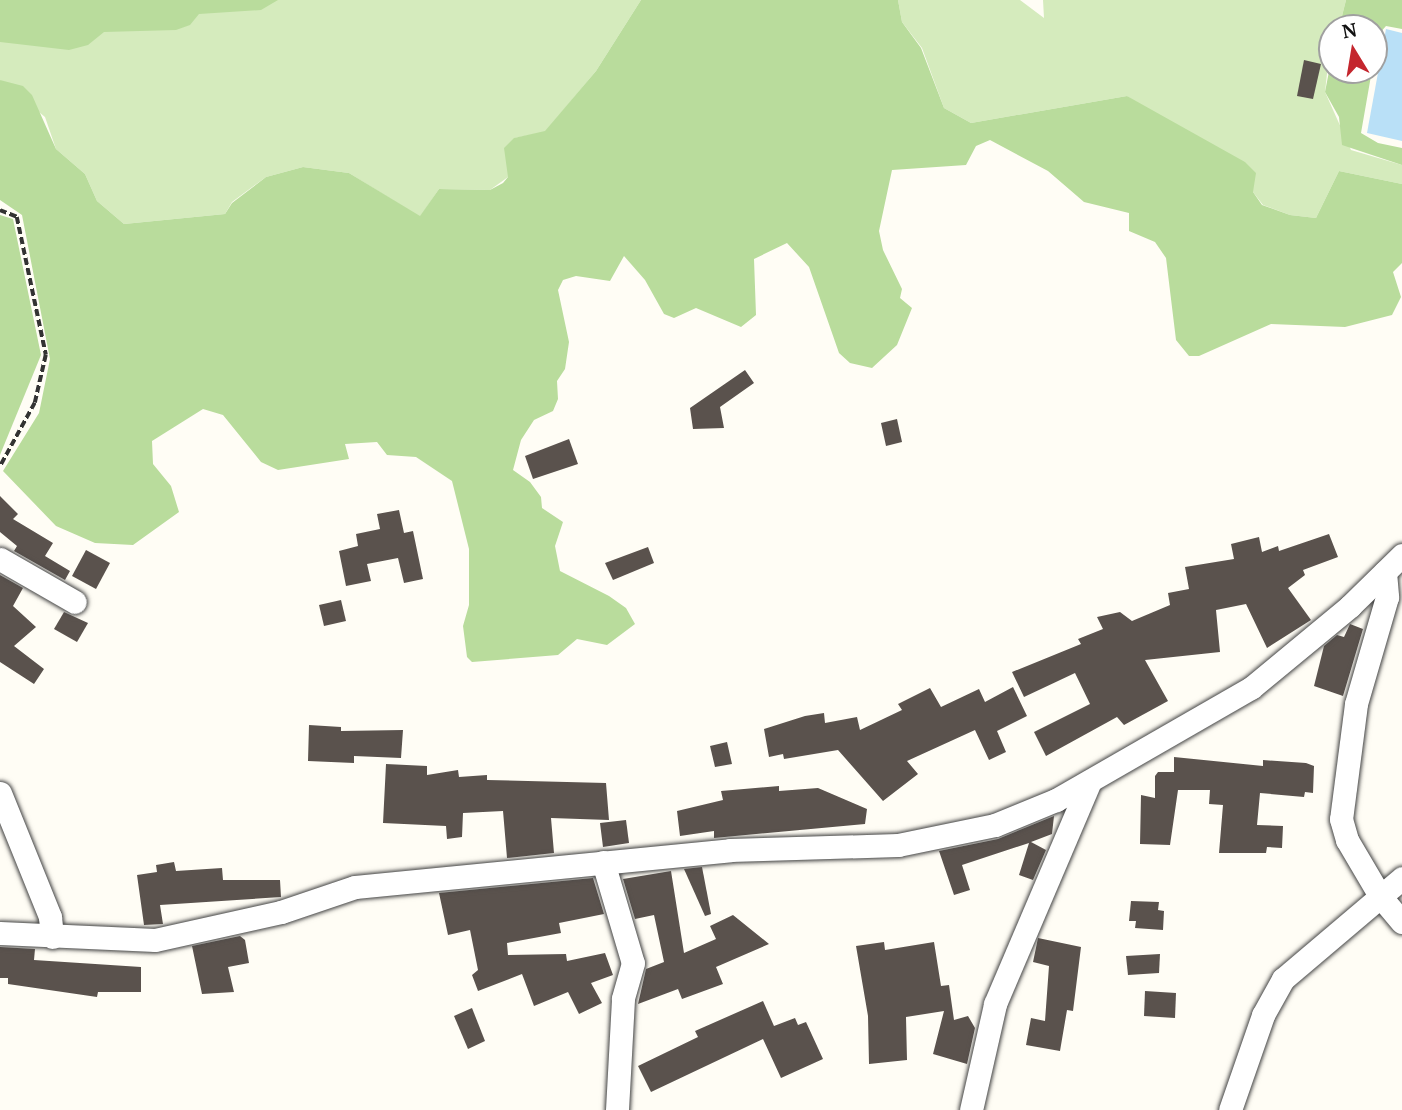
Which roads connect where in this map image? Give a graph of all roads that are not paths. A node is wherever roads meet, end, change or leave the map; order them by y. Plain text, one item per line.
1 (1402, 555) edge
2 (0, 559) edge
3 (1385, 572) junction
4 (75, 601) dead end
5 (1090, 781) junction
6 (0, 793) edge
7 (603, 862) junction
8 (1402, 878) edge
9 (1380, 896) junction
10 (1402, 922) edge
11 (0, 933) edge
12 (52, 937) junction
13 (979, 1107) edge
14 (617, 1110) edge
15 (1230, 1110) edge

1 - 3 street
2 - 4 street
3 - 5 street
3 - 9 street
5 - 7 street
5 - 13 street
6 - 12 street
7 - 12 street
7 - 14 street
8 - 9 street
9 - 10 street
9 - 15 street
11 - 12 street

